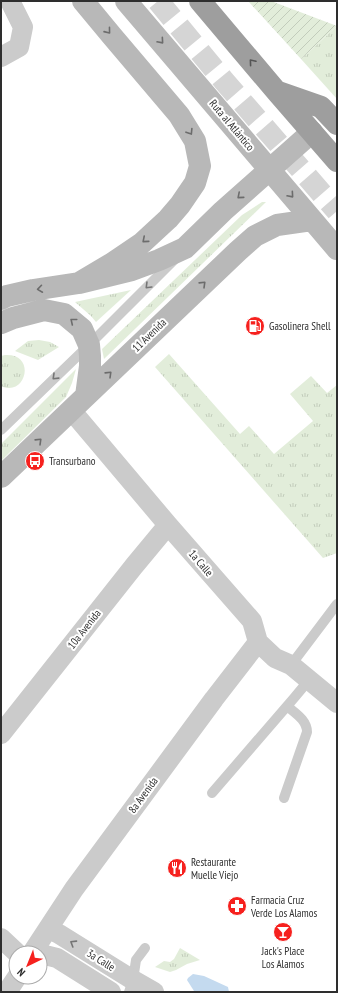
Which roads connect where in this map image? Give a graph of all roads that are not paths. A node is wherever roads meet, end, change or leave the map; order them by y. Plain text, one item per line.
1 (10, 1) edge
2 (83, 1) edge
3 (126, 1) edge
4 (200, 1) edge
5 (1, 57) edge
6 (277, 92) junction
7 (337, 124) edge
8 (312, 132) junction
9 (337, 161) edge
10 (269, 170) junction
11 (312, 220) junction
12 (185, 248) junction
13 (337, 249) edge
14 (79, 283) junction
15 (1, 299) edge
16 (1, 324) edge
17 (89, 345) junction
18 (78, 403) junction
19 (1, 430) edge
20 (1, 477) edge
21 (168, 525) junction
22 (337, 604) edge
23 (258, 642) junction
24 (291, 665) junction
25 (309, 680) junction
26 (337, 704) edge
27 (287, 706) junction
28 (1, 734) edge
29 (212, 793) dead end
30 (284, 798) dead end
31 (48, 929) junction
32 (1, 938) edge
33 (8, 945) edge
34 (37, 945) edge
35 (145, 948) dead end
36 (48, 956) edge
37 (131, 986) edge
38 (111, 992) edge
39 (154, 992) edge

1 - 5 street
2 -> 14 main road
3 -> 10 main road, Ruta al Atlántico
6 -> 4 highway
6 - 7 highway
6 - 8 highway
8 - 9 highway
8 - 10 main road
10 -> 11 main road, Ruta al Atlántico
10 -> 12 main road
11 - 13 main road, Ruta al Atlántico
18 -> 11 main road, 11 Avenida
12 - 14 main road
12 -> 17 lane
14 -> 15 main road
17 -> 16 main road
17 - 18 main road
17 -> 19 lane
20 -> 18 main road, 11 Avenida
18 - 21 street, 1a Calle
21 - 23 street, 1a Calle
21 - 28 street, 10a Avenida
22 - 24 lane
23 - 24 street
23 - 31 street, 8a Avenida
24 - 25 street
25 - 26 street
25 - 27 lane
27 - 29 lane
27 - 30 lane
31 - 34 street, 8a Avenida
37 -> 31 street, 3a Calle
32 - 33 street
35 - 37 lane
36 - 38 street, 3a Calle
37 - 39 street, 3a Calle

